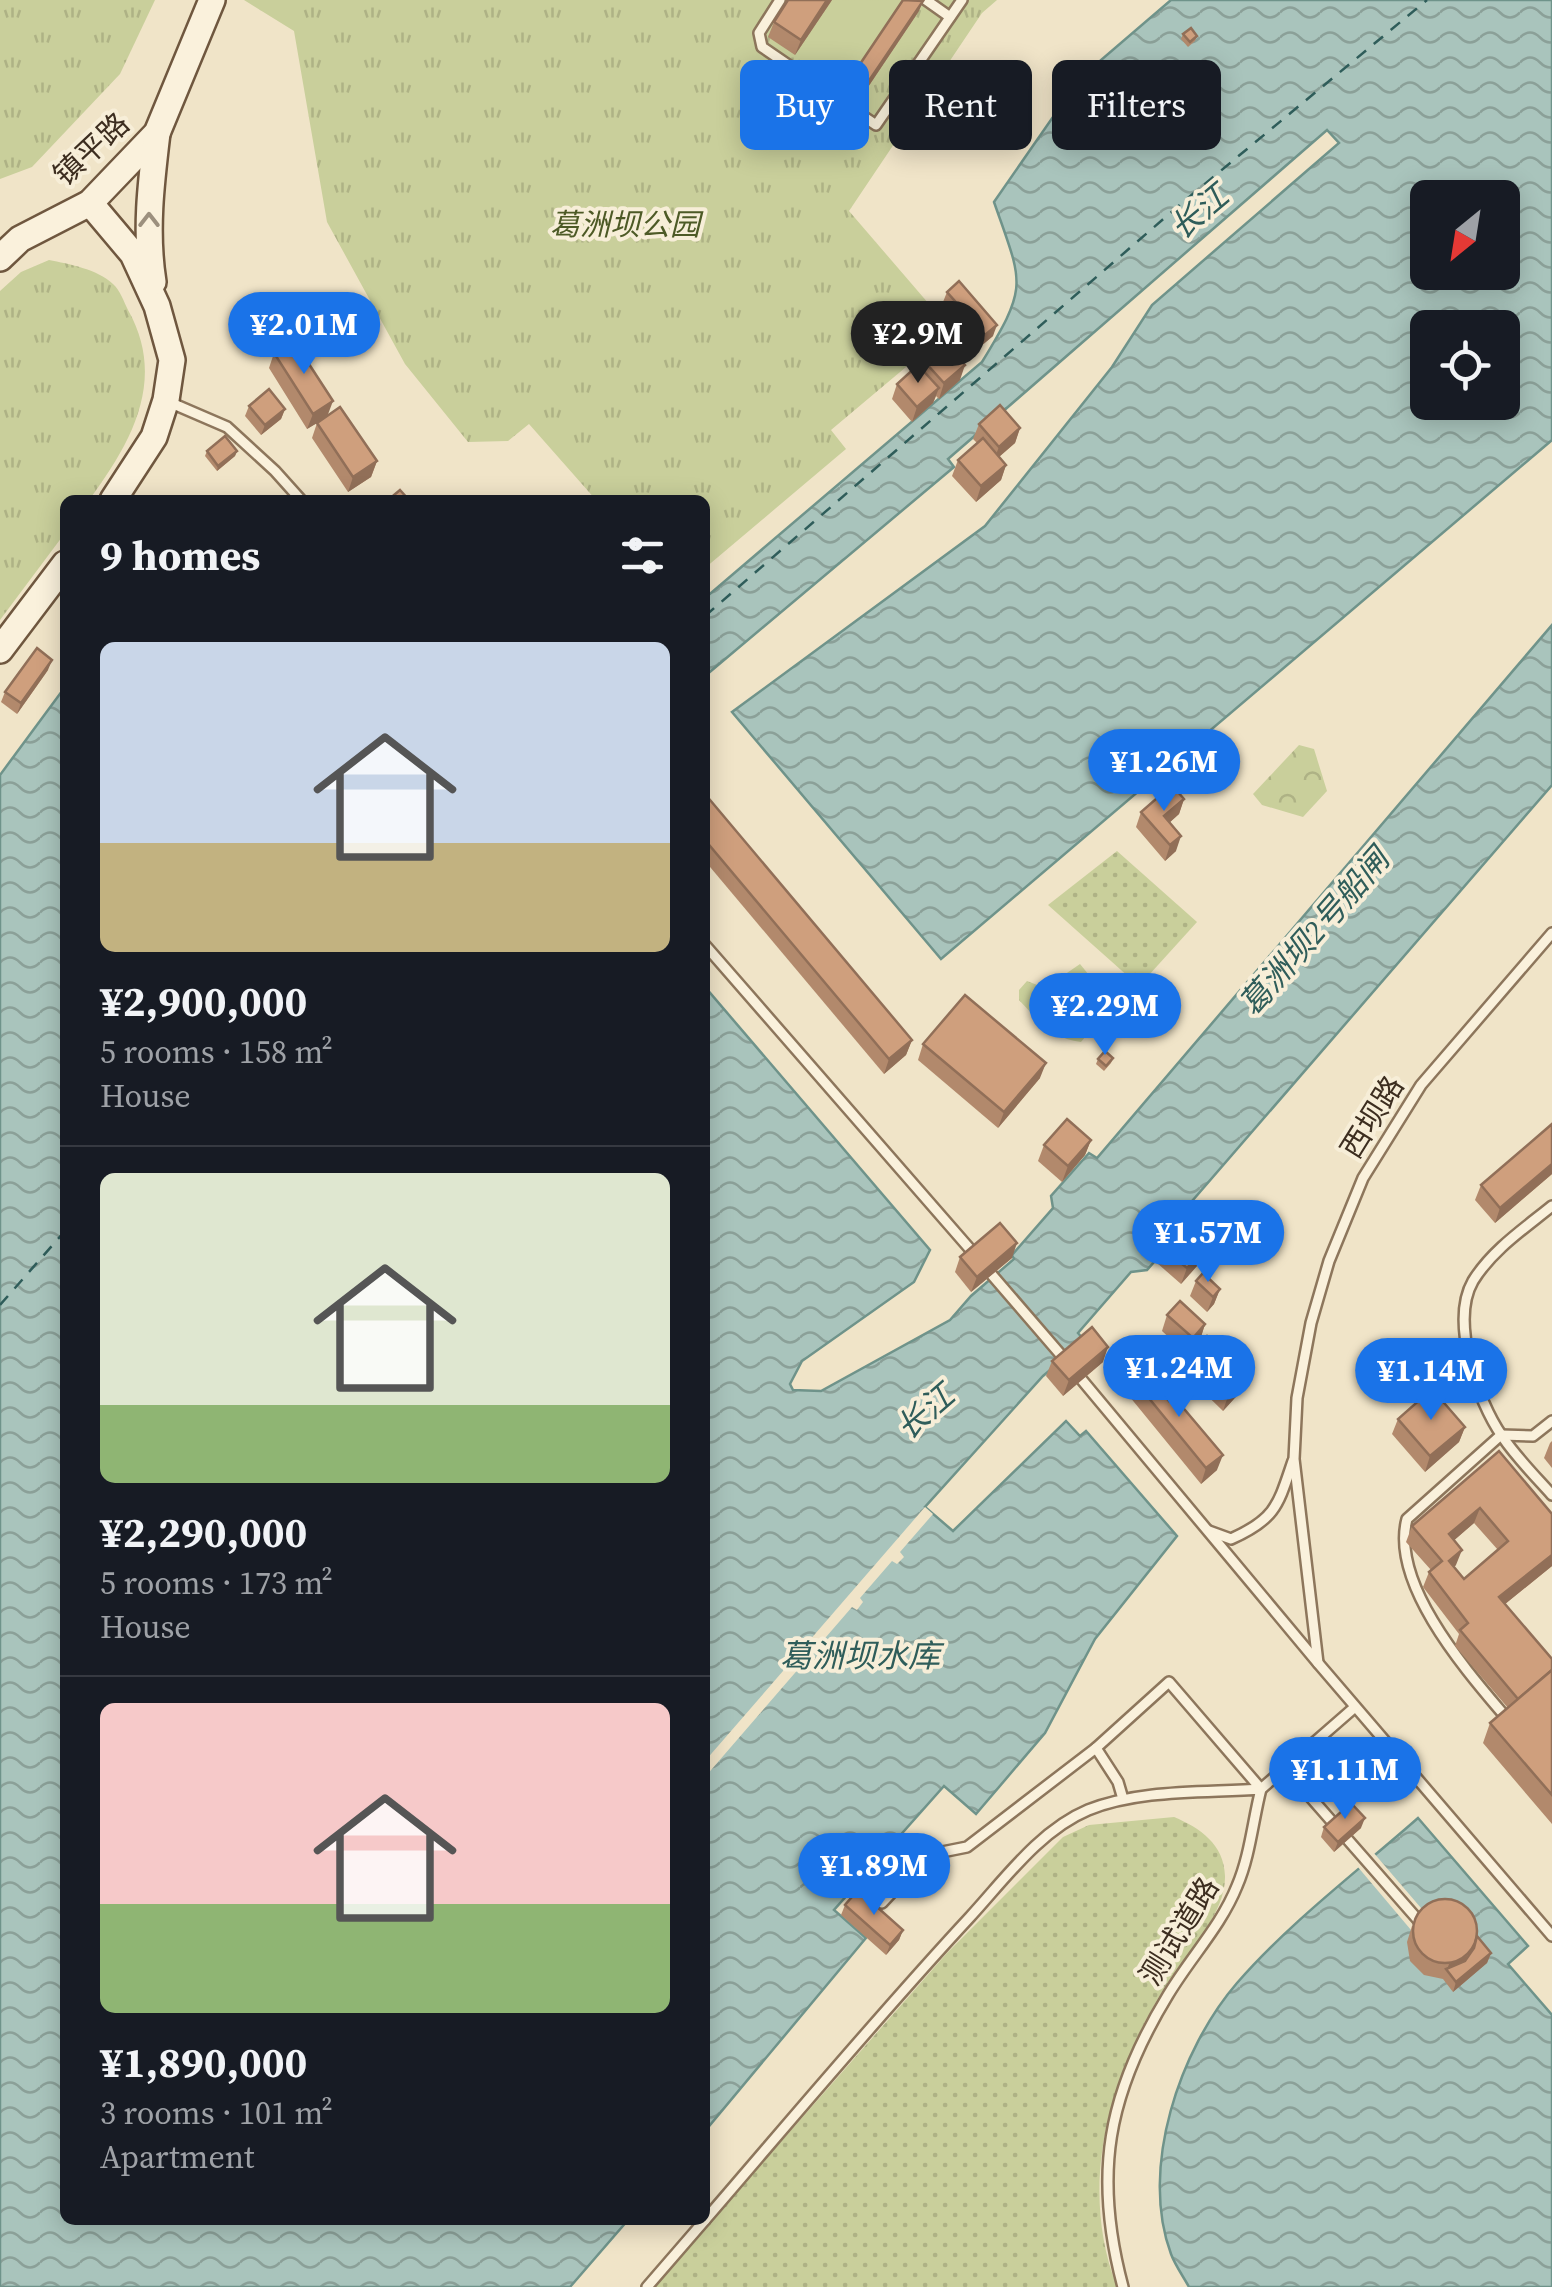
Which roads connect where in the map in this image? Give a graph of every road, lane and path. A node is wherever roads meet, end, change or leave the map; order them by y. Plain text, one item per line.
1 (212, 0) edge
2 (780, 0) edge
3 (926, 0) edge
4 (962, 0) edge
5 (950, 17) junction
6 (157, 133) junction
7 (90, 203) junction
8 (10, 240) edge
9 (0, 258) edge
10 (157, 306) junction
11 (166, 400) junction
12 (116, 495) edge
13 (296, 495) edge
14 (60, 571) edge
15 (0, 650) edge
16 (1552, 933) edge
17 (710, 951) edge
18 (1552, 1206) edge
19 (1552, 1421) edge
20 (1501, 1435) junction
21 (1294, 1458) junction
22 (1552, 1496) edge
23 (1207, 1531) junction
24 (1318, 1663) junction
25 (1355, 1707) junction
26 (1504, 1715) edge
27 (1096, 1748) junction
28 (1286, 1768) junction
29 (1260, 1789) junction
30 (1124, 1799) junction
31 (882, 1903) dead end
32 (1419, 1921) edge
33 (1552, 1936) edge
34 (710, 2214) edge
35 (701, 2225) edge
36 (646, 2287) edge
37 (1124, 2287) edge

1 - 6 street, 镇平路
2 - 5 lane
3 - 5 lane
4 - 5 lane
6 - 7 street, 镇平路
10 -> 6 street
7 - 8 street, 镇平路
7 - 10 street
8 - 9 street, 镇平路
10 - 11 street
11 - 12 street
11 - 13 lane
14 - 15 street
16 - 21 lane, 西坝路
17 - 23 lane
18 - 20 lane
19 - 20 lane
20 - 22 lane
20 - 26 lane
21 - 23 lane
21 - 24 lane, 西坝路
23 - 24 lane
24 - 25 lane
25 - 28 lane
25 - 33 lane
27 - 29 lane
27 - 30 lane
27 - 31 lane
28 - 29 lane
28 - 32 lane
29 - 30 lane
29 - 37 lane, 测试道路
30 - 34 lane
35 - 36 lane

